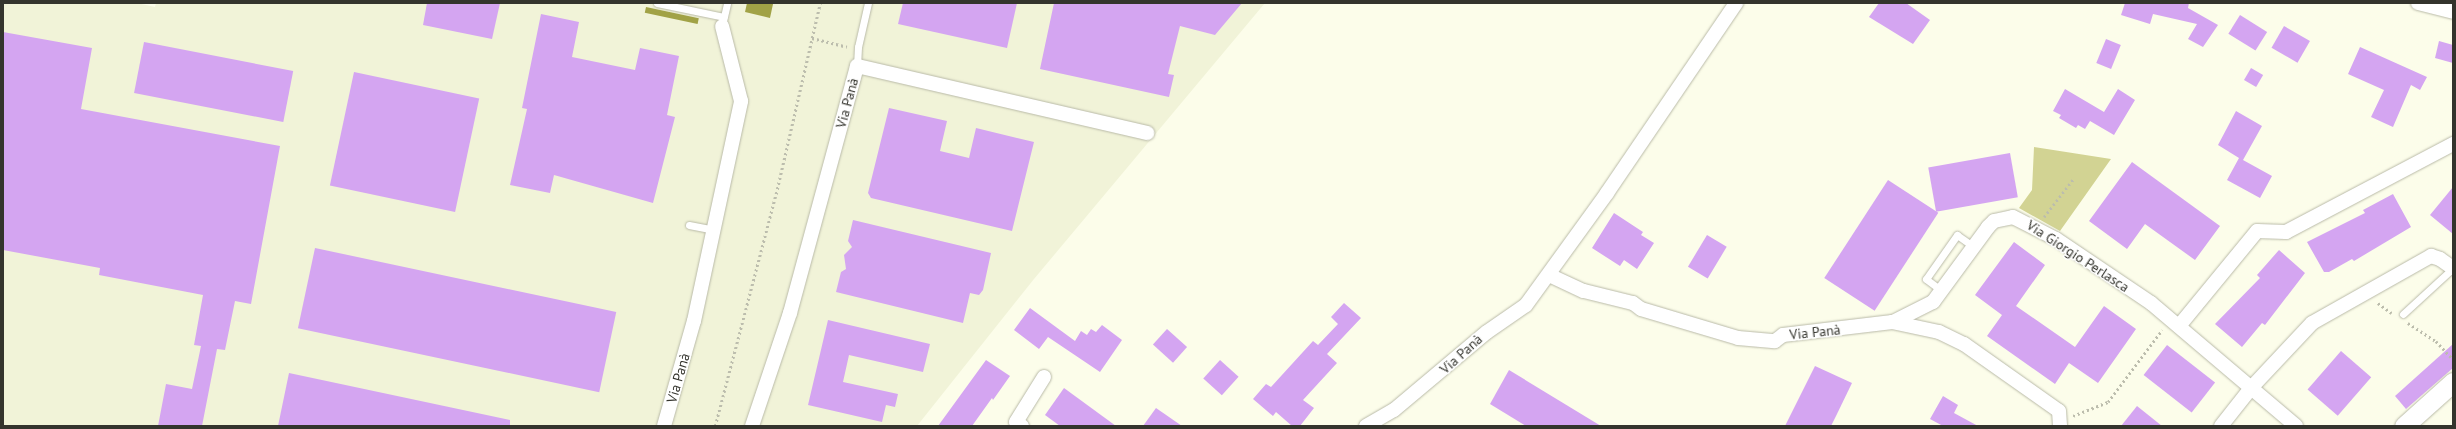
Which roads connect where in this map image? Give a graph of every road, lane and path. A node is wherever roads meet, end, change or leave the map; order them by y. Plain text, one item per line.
1 (657, 3) edge
2 (727, 3) edge
3 (820, 3) edge
4 (868, 3) edge
5 (1736, 3) edge
6 (2418, 3) edge
7 (2453, 12) edge
8 (723, 21) junction
9 (812, 38) junction
10 (857, 50) junction
11 (857, 66) junction
12 (1148, 133) dead end
13 (2453, 144) edge
14 (2074, 178) dead end
15 (2050, 223) dead end
16 (690, 225) dead end
17 (714, 230) junction
18 (1974, 247) junction
19 (2453, 268) edge
20 (1549, 276) junction
21 (1942, 291) junction
22 (2403, 314) dead end
23 (1892, 322) junction
24 (2179, 326) junction
25 (2163, 330) dead end
26 (1044, 377) dead end
27 (2453, 382) edge
28 (2251, 388) junction
29 (2061, 423) edge
30 (664, 426) edge
31 (715, 426) edge
32 (752, 426) edge
33 (1022, 426) edge
34 (1367, 426) edge
35 (2220, 426) edge
36 (2296, 426) edge
37 (2404, 426) edge

1 - 8 lane
2 - 8 lane
3 - 9 path
4 - 10 lane
5 - 20 street, Via Panà
6 - 7 street
8 - 17 street, Via Panà
9 - 10 path
9 - 31 path
10 - 11 lane
11 - 12 street, Via Panà
11 - 32 street, Via Panà
13 - 24 street
14 - 15 path
16 - 17 lane
17 - 30 street, Via Panà
18 - 21 street, Via Giorgio Perlasca
18 - 21 lane
18 - 24 street, Via Giorgio Perlasca
19 - 22 lane
19 - 28 street
20 - 23 street, Via Panà
20 - 34 street, Via Panà
21 - 23 street, Via Giorgio Perlasca
23 - 29 street, Via Panà
24 - 28 street, Via Giorgio Perlasca
25 - 29 path
26 - 33 street
27 - 37 street
28 - 35 street
28 - 36 street, Via Giorgio Perlasca

